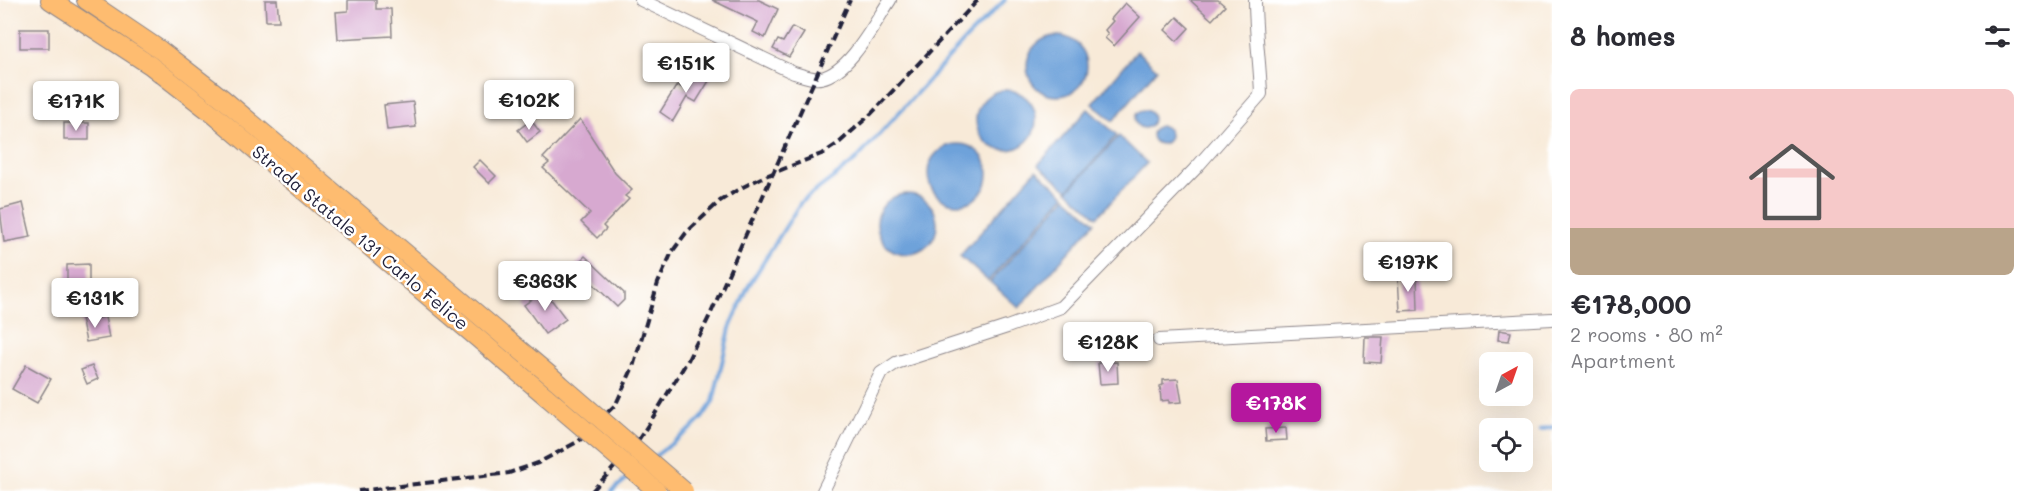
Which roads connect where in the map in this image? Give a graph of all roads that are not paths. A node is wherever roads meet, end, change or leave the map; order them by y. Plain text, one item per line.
1 (51, 0) edge
2 (86, 0) edge
3 (641, 0) edge
4 (890, 0) edge
5 (1255, 0) edge
6 (314, 187) junction
7 (1552, 319) edge
8 (1159, 340) dead end
9 (553, 390) junction
10 (657, 491) edge
11 (684, 491) edge
12 (823, 491) edge

1 - 6 highway, Strada Statale 131 Carlo Felice
2 - 6 highway, Strada Statale 131 Carlo Felice
3 - 4 street
5 - 12 street
6 - 9 highway, Strada Statale 131 Carlo Felice
7 - 8 street
9 - 10 highway, Strada Statale 131 Carlo Felice, bridge
9 - 11 highway, Strada Statale 131 Carlo Felice, bridge

